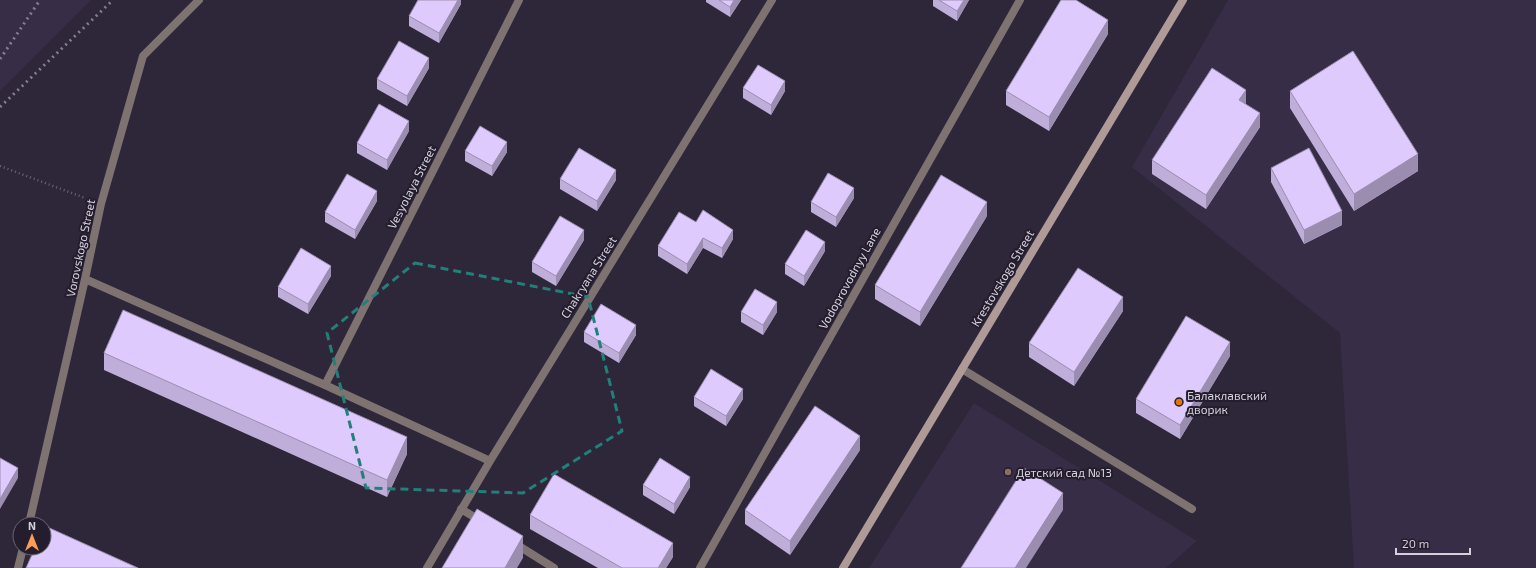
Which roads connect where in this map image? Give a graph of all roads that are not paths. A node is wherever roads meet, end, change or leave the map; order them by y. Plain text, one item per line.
1 (199, 0) edge
2 (519, 0) edge
3 (772, 0) edge
4 (1020, 0) edge
5 (1182, 0) edge
6 (85, 279) junction
7 (962, 370) junction
8 (325, 385) junction
9 (490, 461) junction
10 (462, 509) junction
11 (1192, 509) dead end
12 (31, 516) edge
13 (488, 526) edge
14 (508, 538) edge
15 (21, 556) edge
16 (18, 568) edge
17 (427, 568) edge
18 (554, 568) edge
19 (700, 568) edge
20 (843, 568) edge

1 - 6 street, Vorovskogo Street
2 - 8 street, Vesyolaya Street
3 - 9 street, Chakryana Street
4 - 19 street, Vodoprovodnyy Lane
5 - 7 main road, Krestovskogo Street
6 - 8 street
6 - 12 street, Vorovskogo Street
7 - 11 street
7 - 20 main road, Krestovskogo Street
8 - 9 street
9 - 10 street, Chakryana Street
10 - 13 street
10 - 17 street, Chakryana Street
14 - 18 street
15 - 16 street

